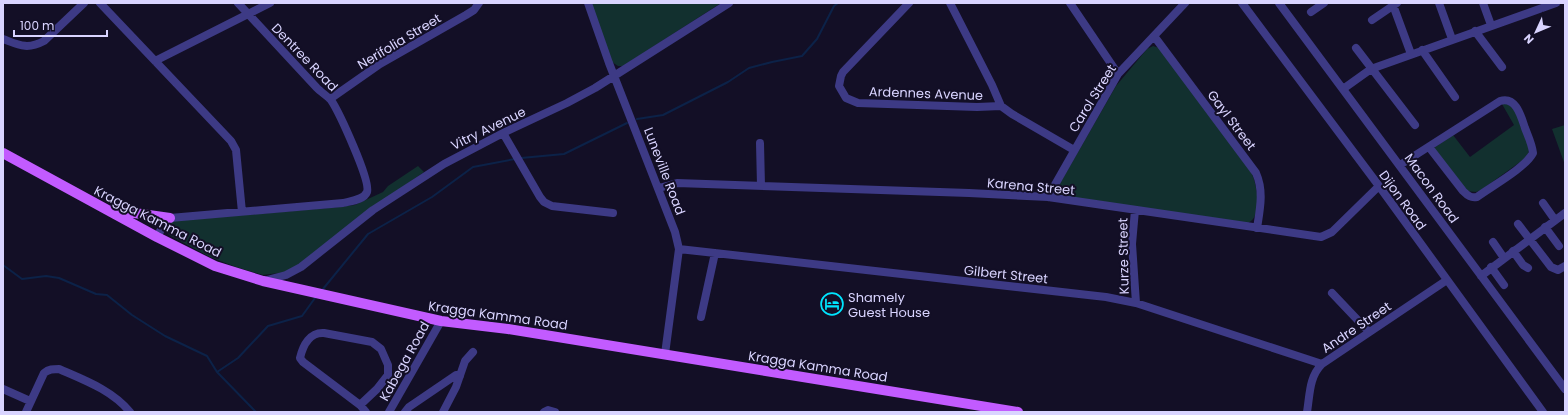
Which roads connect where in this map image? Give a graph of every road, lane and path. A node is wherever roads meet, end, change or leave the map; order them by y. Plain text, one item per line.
1 (84, 3) edge
2 (100, 3) edge
3 (238, 3) edge
4 (270, 3) edge
5 (479, 3) edge
6 (588, 3) edge
7 (729, 3) edge
8 (909, 3) edge
9 (950, 3) edge
10 (1070, 3) edge
11 (1184, 3) edge
12 (1242, 3) edge
13 (1279, 3) edge
14 (1324, 3) edge
15 (1439, 3) edge
16 (1483, 3) edge
17 (1556, 3) edge
18 (1395, 4) edge
19 (1311, 12) dead end
20 (248, 14) junction
21 (1372, 20) dead end
22 (1491, 25) junction
23 (1475, 31) junction
24 (1154, 36) junction
25 (3, 38) edge
26 (1452, 39) junction
27 (1356, 48) dead end
28 (1422, 50) junction
29 (1411, 54) junction
30 (155, 61) junction
31 (1502, 66) dead end
32 (1371, 69) junction
33 (1118, 74) junction
34 (614, 77) junction
35 (1343, 89) junction
36 (1455, 97) dead end
37 (330, 99) junction
38 (1001, 106) junction
39 (1415, 125) dead end
40 (503, 133) junction
41 (760, 143) dead end
42 (1429, 147) junction
43 (1074, 150) junction
44 (3, 153) edge
45 (1400, 165) junction
46 (761, 186) junction
47 (1379, 186) junction
48 (659, 188) junction
49 (1048, 197) junction
50 (1544, 203) dead end
51 (107, 210) junction
52 (1135, 210) junction
53 (242, 212) junction
54 (613, 212) dead end
55 (1565, 213) edge
56 (170, 218) junction
57 (1556, 220) junction
58 (1518, 224) dead end
59 (1545, 227) junction
60 (1257, 228) junction
61 (157, 237) junction
62 (1529, 239) junction
63 (1493, 243) dead end
64 (1558, 246) dead end
65 (679, 249) junction
66 (1513, 251) junction
67 (715, 253) junction
68 (1504, 258) junction
69 (1491, 267) junction
70 (1565, 267) edge
71 (1528, 268) dead end
72 (1481, 276) junction
73 (1447, 280) junction
74 (263, 281) junction
75 (1504, 285) dead end
76 (1332, 293) dead end
77 (1136, 303) junction
78 (701, 317) dead end
79 (440, 321) junction
80 (1369, 332) junction
81 (473, 352) dead end
82 (665, 354) junction
83 (1322, 364) junction
84 (460, 376) junction
85 (3, 389) edge
86 (1565, 389) edge
87 (30, 401) junction
88 (363, 409) edge
89 (1004, 411) edge
90 (26, 412) edge
91 (130, 412) edge
92 (389, 412) edge
93 (406, 412) edge
94 (442, 412) edge
95 (544, 412) edge
96 (555, 412) edge
97 (1018, 412) edge
98 (1307, 412) edge
99 (1543, 412) edge

1 - 25 street
2 - 30 street
3 - 20 street, Dentree Road
4 - 20 street
5 - 37 street, Nerifolia Street
6 - 34 street, Luneville Road
7 - 34 street, Vitry Avenue
8 - 38 street, Ardennes Avenue
9 - 38 street
10 - 33 street
11 - 24 street, Carol Street
12 - 47 street, Dijon Road
13 - 35 street, Macon Road
14 - 19 street
15 - 26 street
16 - 22 street
17 - 22 street
18 - 21 street
18 - 29 street
20 - 30 street
20 - 37 street, Dentree Road
22 - 23 street
23 - 26 street
23 - 31 street
24 - 33 street, Carol Street
24 - 60 street, Gayl Street
26 - 28 street
27 - 32 street
28 - 29 street
28 - 36 street
29 - 32 street
30 - 53 street
32 - 35 street
32 - 39 street
33 - 43 street, Carol Street
34 - 40 street, Vitry Avenue
34 - 48 street, Luneville Road
35 - 45 street, Macon Road
37 - 53 street, Dentree Road
38 - 43 street
40 - 54 street
40 - 74 street, Vitry Avenue
41 - 46 street
42 - 42 street
42 - 45 street
43 - 49 street, Carol Street
44 - 51 main road, Kragga Kamma Road
45 - 72 street, Macon Road
46 - 48 street, Karena Street
46 - 49 street, Karena Street
47 - 60 street, Karena Street
47 - 73 street, Dijon Road
48 - 65 street, Luneville Road
49 - 52 street, Karena Street
50 - 57 street
51 - 56 main road
51 - 61 main road, Kragga Kamma Road
52 - 60 street, Karena Street
52 - 77 street, Kurze Street
53 - 56 street
55 - 57 street
56 - 61 street
57 - 59 street
58 - 62 street
59 - 62 street
59 - 64 street
61 - 74 main road, Kragga Kamma Road
62 - 66 street
62 - 70 street
63 - 68 street
65 - 67 street, Gilbert Street
65 - 82 street, Luneville Road
66 - 68 street
66 - 71 street
67 - 77 street, Gilbert Street
67 - 78 street
68 - 69 street
69 - 72 street
69 - 75 street
72 - 86 street, Macon Road
73 - 80 street, Andre Street
73 - 99 street, Dijon Road
74 - 79 main road, Kragga Kamma Road
76 - 80 street
77 - 83 street, Gilbert Street
79 - 82 main road, Kragga Kamma Road
79 - 92 street, Kabega Road
80 - 83 street, Andre Street
81 - 84 street
82 - 89 main road, Kragga Kamma Road
83 - 98 street, Andre Street
84 - 93 street
84 - 94 street
85 - 87 street
87 - 90 street
87 - 91 street
88 - 88 street
89 - 97 main road, Kragga Kamma Road
95 - 96 street

